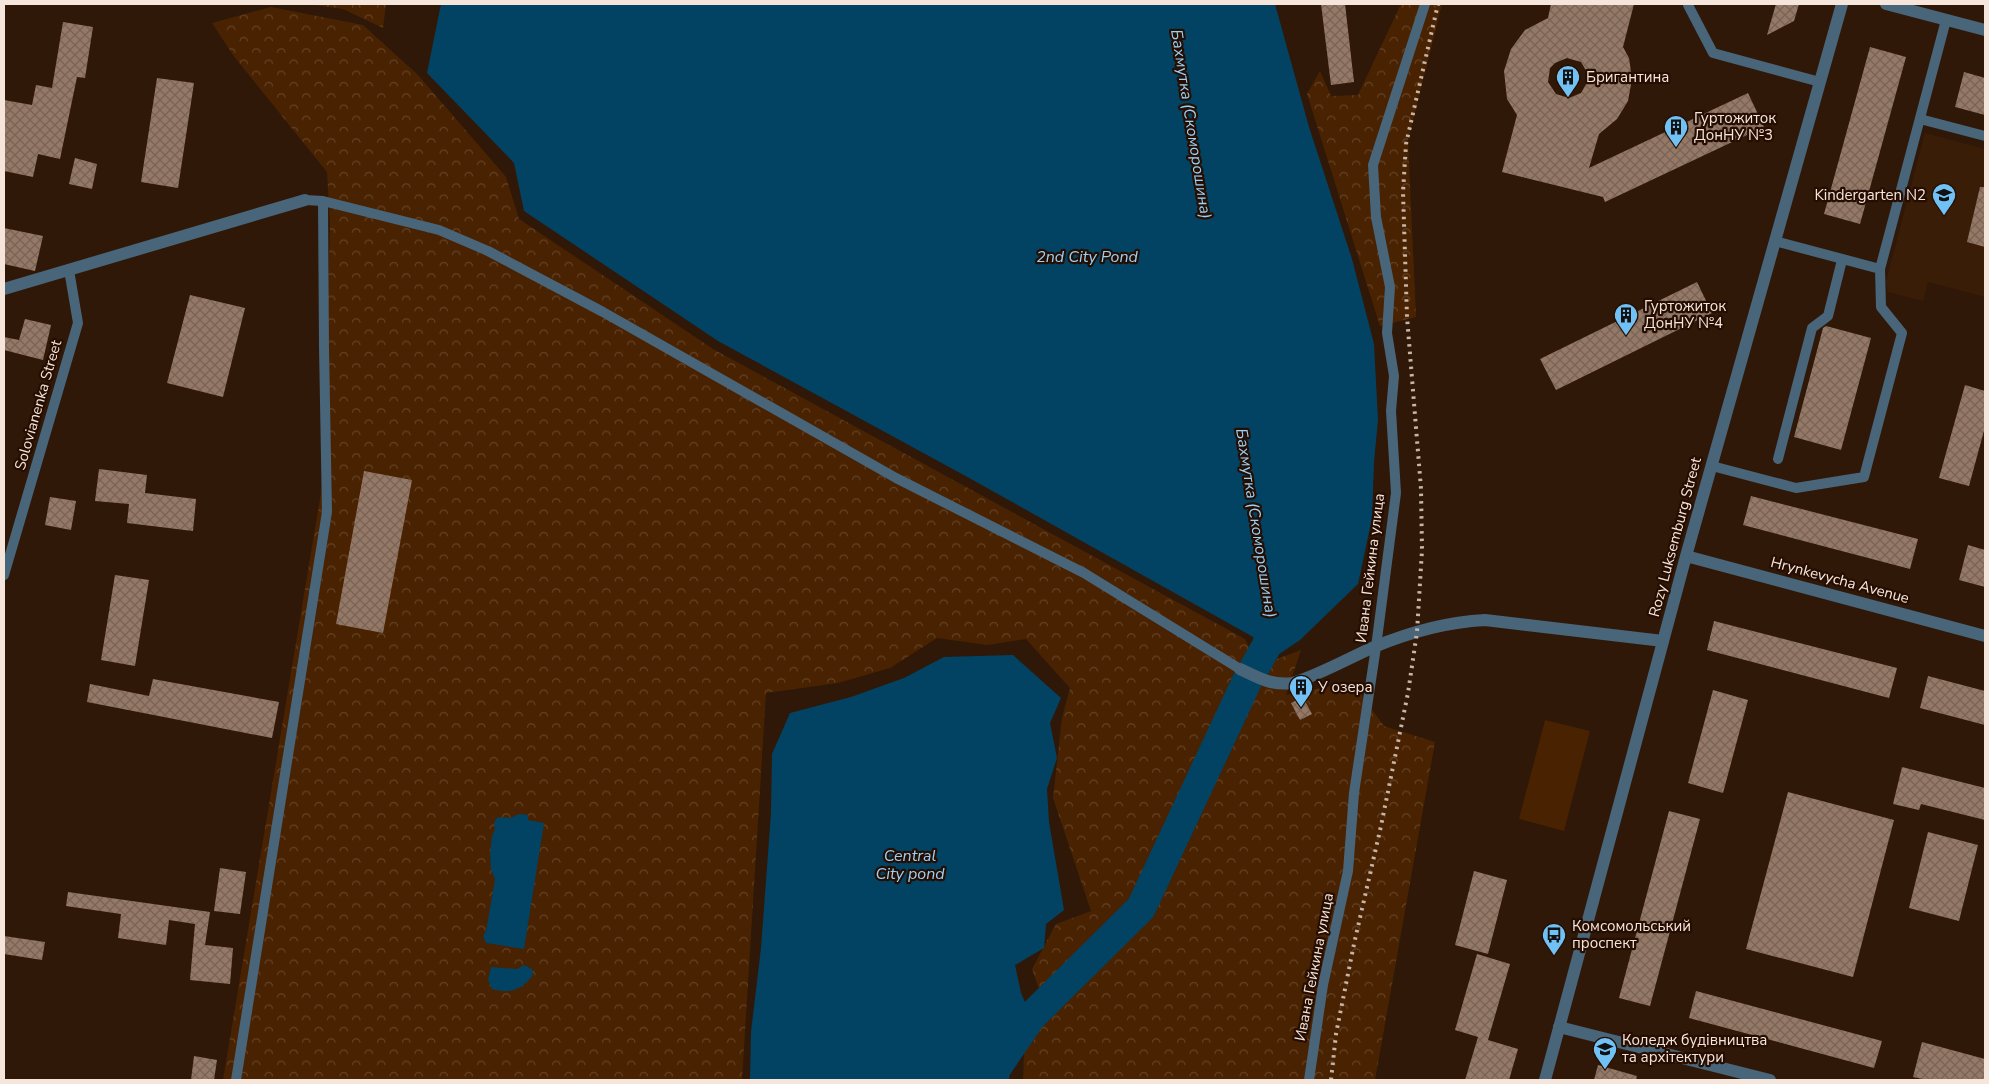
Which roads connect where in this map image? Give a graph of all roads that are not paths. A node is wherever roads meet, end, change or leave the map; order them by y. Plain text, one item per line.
1 (1425, 4) edge
2 (1688, 4) edge
3 (1842, 4) edge
4 (1886, 4) edge
5 (1946, 20) junction
6 (1985, 30) edge
7 (1820, 82) junction
8 (1920, 119) junction
9 (1985, 136) edge
10 (305, 200) joint
11 (323, 201) junction
12 (1775, 242) junction
13 (1842, 260) junction
14 (69, 270) junction
15 (1880, 270) junction
16 (4, 289) edge
17 (1778, 459) dead end
18 (1712, 466) junction
19 (1686, 556) junction
20 (4, 575) edge
21 (1985, 636) edge
22 (1664, 641) junction
23 (1376, 647) junction
24 (1240, 669) joint
25 (1559, 1026) junction
26 (236, 1080) edge
27 (1309, 1080) edge
28 (1544, 1080) edge
29 (1770, 1080) edge

1 - 23 lane, Ивана Гейкина улица
2 - 7 lane
3 - 7 street, Rozy Luksemburg Street
4 - 5 street
5 - 6 street
5 - 8 lane
7 - 12 street, Rozy Luksemburg Street
8 - 9 lane
8 - 15 lane
10 - 11 lane
10 - 14 street
11 - 24 lane
11 - 26 lane
12 - 13 lane
12 - 18 street, Rozy Luksemburg Street
13 - 15 lane
13 - 17 lane
14 - 16 street
14 - 20 lane, Solovianenka Street
15 - 18 lane
18 - 19 street, Rozy Luksemburg Street
19 - 21 street, Hrynkevycha Avenue
19 - 22 street, Rozy Luksemburg Street
22 - 23 street
22 - 25 street, Rozy Luksemburg Street
23 - 24 street
23 - 27 lane, Ивана Гейкина улица
25 - 28 street, Rozy Luksemburg Street
25 - 29 street

